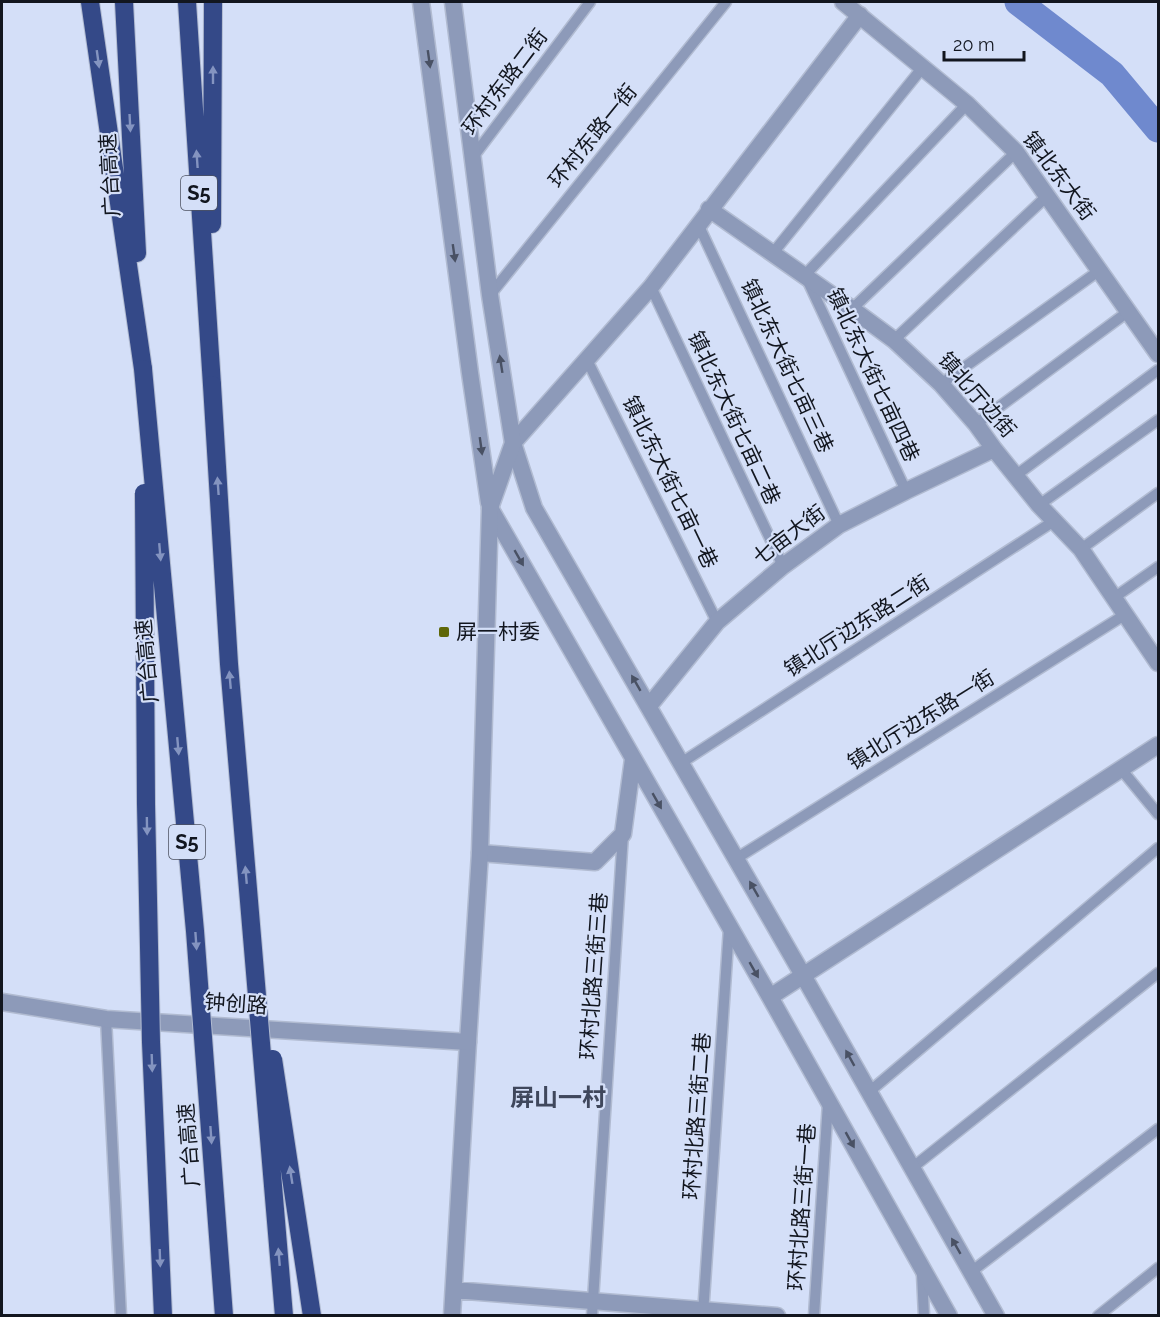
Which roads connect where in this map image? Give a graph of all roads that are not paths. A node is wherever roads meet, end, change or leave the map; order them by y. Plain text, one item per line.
1 (90, 2) edge
2 (124, 2) edge
3 (187, 2) edge
4 (213, 2) edge
5 (421, 2) edge
6 (453, 2) edge
7 (590, 2) edge
8 (726, 2) edge
9 (843, 2) edge
10 (860, 15) junction
11 (923, 67) junction
12 (967, 104) junction
13 (1016, 152) junction
14 (473, 157) junction
15 (1047, 196) junction
16 (709, 209) junction
17 (698, 224) junction
18 (773, 253) junction
19 (1100, 270) junction
20 (805, 275) junction
21 (651, 287) junction
22 (490, 295) junction
23 (852, 309) junction
24 (1129, 311) junction
25 (894, 340) junction
26 (1158, 354) edge
27 (587, 360) junction
28 (143, 369) junction
29 (1158, 370) edge
30 (941, 384) junction
31 (212, 385) junction
32 (1158, 420) edge
33 (976, 424) junction
34 (513, 442) junction
35 (994, 449) junction
36 (1015, 476) junction
37 (906, 491) junction
38 (1158, 493) edge
39 (1039, 505) junction
40 (490, 508) junction
41 (1054, 521) junction
42 (839, 525) junction
43 (1081, 549) junction
44 (783, 566) junction
45 (1158, 567) edge
46 (1114, 597) junction
47 (1126, 614) junction
48 (717, 622) junction
49 (1157, 657) edge
50 (649, 706) junction
51 (1158, 745) edge
52 (633, 759) junction
53 (681, 763) junction
54 (1121, 769) junction
55 (1158, 814) edge
56 (623, 834) junction
57 (1158, 848) edge
58 (480, 853) junction
59 (736, 858) junction
60 (248, 899) junction
61 (729, 925) junction
62 (1158, 973) edge
63 (804, 976) junction
64 (770, 998) junction
65 (2, 1002) edge
66 (106, 1018) junction
67 (468, 1042) junction
68 (869, 1092) junction
69 (828, 1101) junction
70 (1158, 1129) edge
71 (912, 1168) junction
72 (922, 1267) junction
73 (1158, 1268) edge
74 (970, 1272) junction
75 (454, 1290) junction
76 (592, 1308) edge
77 (703, 1313) edge
78 (121, 1316) edge
79 (163, 1316) edge
80 (224, 1316) edge
81 (284, 1316) edge
82 (312, 1316) edge
83 (452, 1316) edge
84 (777, 1316) edge
85 (814, 1316) edge
86 (924, 1316) edge
87 (949, 1316) edge
88 (996, 1316) edge
89 (1098, 1316) edge

1 -> 28 highway
2 -> 28 highway, 广台高速 / S5
31 -> 3 highway, S5
31 -> 4 highway
5 -> 40 street
6 - 14 street
7 - 14 lane, 环村东路二街
8 - 22 lane, 环村东路一街
9 - 10 street, 镇北东大街
10 - 11 street, 镇北东大街
10 - 16 street
11 - 12 street, 镇北东大街
11 - 18 lane
12 - 13 street, 镇北东大街
12 - 20 lane
13 - 15 street, 镇北东大街
13 - 23 lane
14 - 22 street
15 - 19 street, 镇北东大街
15 - 25 lane
16 - 17 street
16 - 18 street, 镇北厅边街
17 - 21 street
17 - 42 lane, 镇北东大街七亩三巷
18 - 20 street, 镇北厅边街
19 - 24 street, 镇北东大街
19 - 30 lane
20 - 23 street, 镇北厅边街
20 - 37 lane, 镇北东大街七亩四巷
21 - 27 street
21 - 44 lane, 镇北东大街七亩二巷
34 -> 22 street
23 - 25 street, 镇北厅边街
24 - 26 street, 镇北东大街
24 - 33 lane
25 - 30 street, 镇北厅边街
27 - 34 street
27 - 48 lane, 镇北东大街七亩一巷
28 -> 79 highway, bridge
28 -> 80 highway, 广台高速 / S5, bridge
29 - 36 lane
30 - 33 street, 镇北厅边街
60 -> 31 highway, S5, bridge
32 - 39 lane
33 - 35 street, 镇北厅边街
34 - 40 street
50 -> 34 street
35 - 36 street, 镇北厅边街
35 - 37 street, 七亩大街
36 - 39 street, 镇北厅边街
37 - 42 street, 七亩大街
38 - 43 lane
39 - 41 street, 镇北厅边街
40 -> 52 street
40 - 58 street
41 - 43 street, 镇北厅边街
41 - 53 lane, 镇北厅边东路二街
42 - 44 street, 七亩大街
43 - 46 street, 镇北厅边街
44 - 48 street, 七亩大街
45 - 46 lane
46 - 47 street, 镇北厅边街
47 - 49 street, 镇北厅边街
47 - 59 lane, 镇北厅边东路一街
48 - 50 street, 七亩大街
50 - 53 street
51 - 54 street
52 - 56 street
52 -> 61 street
53 - 59 street
54 - 55 lane
54 - 63 street
56 - 58 street
56 - 76 lane, 环村北路三街三巷
57 - 68 lane
58 - 67 street
63 -> 59 street
81 -> 60 highway, S5, bridge
82 -> 60 highway, bridge
61 -> 64 street
61 - 77 lane, 环村北路三街二巷
62 - 71 lane
63 - 64 street
68 -> 63 street
64 - 69 street
65 - 66 street, 钟创路
66 - 67 street, 钟创路
66 - 78 lane
67 - 75 street
68 - 71 street
69 -> 72 street
69 - 85 lane, 环村北路三街一巷
70 - 74 lane
74 -> 71 street
72 - 86 lane
72 - 87 street
73 - 89 lane
74 - 88 street
75 - 76 street
75 - 83 street
76 - 77 street
77 - 84 street

